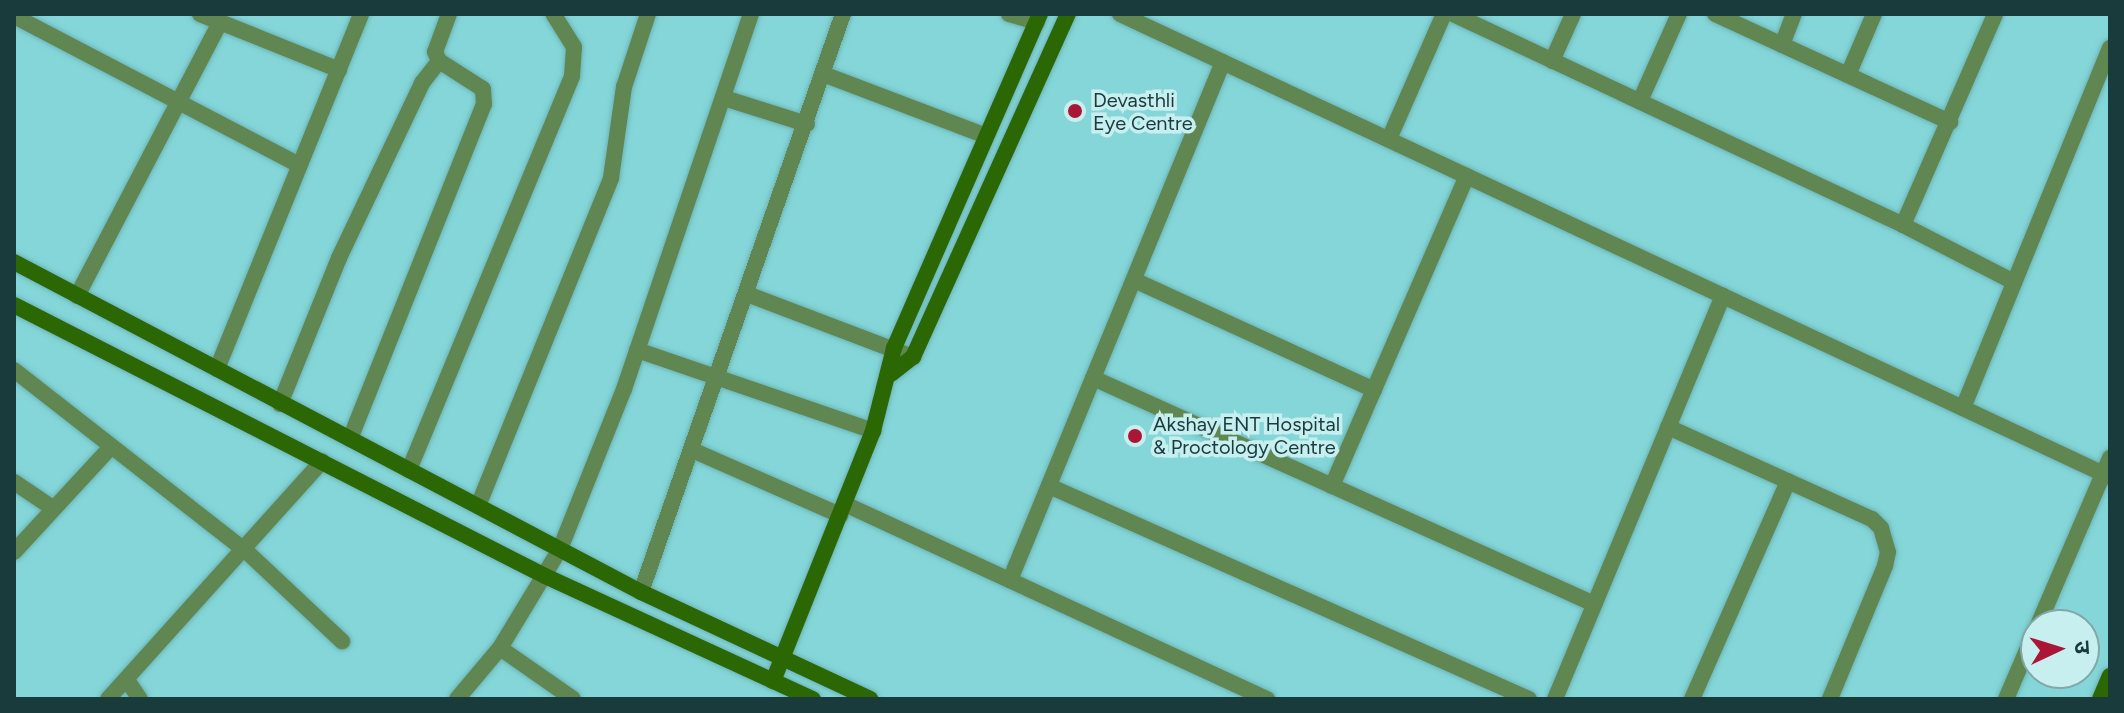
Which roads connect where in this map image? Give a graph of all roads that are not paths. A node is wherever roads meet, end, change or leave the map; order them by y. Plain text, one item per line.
1 (200, 14) edge
2 (361, 14) edge
3 (449, 14) edge
4 (553, 14) edge
5 (648, 14) edge
6 (751, 14) edge
7 (843, 14) edge
8 (1009, 14) edge
9 (1068, 14) edge
10 (1120, 14) edge
11 (1444, 14) edge
12 (1453, 14) edge
13 (1573, 14) edge
14 (1679, 14) edge
15 (1715, 14) edge
16 (1794, 14) edge
17 (1874, 14) edge
18 (1995, 14) edge
19 (14, 16) edge
20 (1039, 18) edge
21 (220, 23) junction
22 (1782, 45) junction
23 (2110, 48) edge
24 (439, 61) junction
25 (1552, 61) junction
26 (1223, 62) junction
27 (339, 70) junction
28 (823, 74) junction
29 (1848, 75) junction
30 (724, 98) junction
31 (177, 101) junction
32 (1640, 101) junction
33 (1950, 122) junction
34 (807, 124) junction
35 (986, 136) junction
36 (1389, 139) junction
37 (299, 165) junction
38 (1467, 176) junction
39 (1903, 225) junction
40 (14, 262) edge
41 (1134, 280) junction
42 (2014, 282) junction
43 (747, 294) junction
44 (77, 296) junction
45 (1723, 296) junction
46 (14, 305) edge
47 (894, 348) junction
48 (637, 350) junction
49 (913, 357) junction
50 (217, 369) junction
51 (14, 370) edge
52 (891, 374) junction
53 (718, 376) junction
54 (1093, 378) junction
55 (1374, 390) junction
56 (280, 404) junction
57 (1963, 408) junction
58 (1668, 427) junction
59 (873, 431) junction
60 (350, 439) junction
61 (111, 447) junction
62 (692, 450) junction
63 (322, 461) junction
64 (2108, 469) edge
65 (409, 470) junction
66 (1788, 481) junction
67 (14, 482) edge
68 (1049, 486) junction
69 (1332, 486) junction
70 (478, 506) junction
71 (51, 507) junction
72 (842, 510) junction
73 (560, 549) junction
74 (246, 551) junction
75 (14, 552) edge
76 (545, 576) junction
77 (1010, 580) junction
78 (641, 592) junction
79 (1594, 604) junction
80 (2045, 609) edge
81 (342, 641) dead end
82 (500, 648) junction
83 (781, 659) junction
84 (2020, 666) edge
85 (132, 675) junction
86 (2110, 676) edge
87 (773, 681) junction
88 (108, 699) edge
89 (140, 699) edge
90 (457, 699) edge
91 (573, 699) edge
92 (813, 699) edge
93 (870, 699) edge
94 (1267, 699) edge
95 (1529, 699) edge
96 (1555, 699) edge
97 (1692, 699) edge
98 (1830, 699) edge
99 (2006, 699) edge
100 (2100, 699) edge

1 - 21 street
2 - 27 street
3 - 24 street
4 - 65 street
5 - 70 street
6 - 30 street
7 - 28 street
8 - 20 street
9 - 49 main road
10 - 26 street
11 - 36 street
12 - 25 street
13 - 25 street
14 - 32 street
15 - 22 street
16 - 22 street
17 - 29 street
18 - 33 street
19 - 31 street
20 - 35 main road
21 - 27 street
21 - 31 street
22 - 29 street
23 - 42 street
24 - 56 street
24 - 60 street
25 - 32 street
26 - 36 street
26 - 41 street
27 - 37 street
28 - 34 street
28 - 35 street
29 - 33 street
30 - 34 street
30 - 48 street
31 - 37 street
31 - 44 street
32 - 39 street
33 - 39 street
34 - 43 street
35 - 47 main road
36 - 38 street
37 - 50 street
38 - 45 street
38 - 55 street
39 - 42 street
40 - 44 main road
41 - 54 street
41 - 55 street
42 - 57 street
43 - 47 street
43 - 53 street
44 - 50 main road
45 - 57 street
45 - 58 street
46 - 63 main road
47 - 49 street
47 - 52 main road
48 - 53 street
48 - 73 street
49 - 52 main road
50 - 56 main road
51 - 61 street
52 - 59 main road
53 - 59 street
53 - 62 street
54 - 68 street
54 - 69 street
55 - 69 street
56 - 60 main road
57 - 64 street
58 - 66 street
58 - 79 street
59 - 72 main road
60 - 65 main road
61 - 71 street
61 - 74 street
62 - 72 street
62 - 78 street
63 - 74 street
63 - 76 main road
64 - 80 street
65 - 70 main road
66 - 97 street
66 - 98 street
67 - 71 street
68 - 77 street
68 - 95 street
69 - 79 street
70 - 73 main road
71 - 75 street
72 - 77 street
72 - 83 main road
73 - 76 street
73 - 78 main road
74 - 81 street
74 - 85 street
76 - 82 street
76 - 87 main road
77 - 94 street
78 - 83 main road
79 - 96 street
82 - 90 street
82 - 91 street
83 - 87 main road
83 - 93 main road
84 - 99 street
85 - 88 street
85 - 89 street
86 - 100 main road
87 - 92 main road

